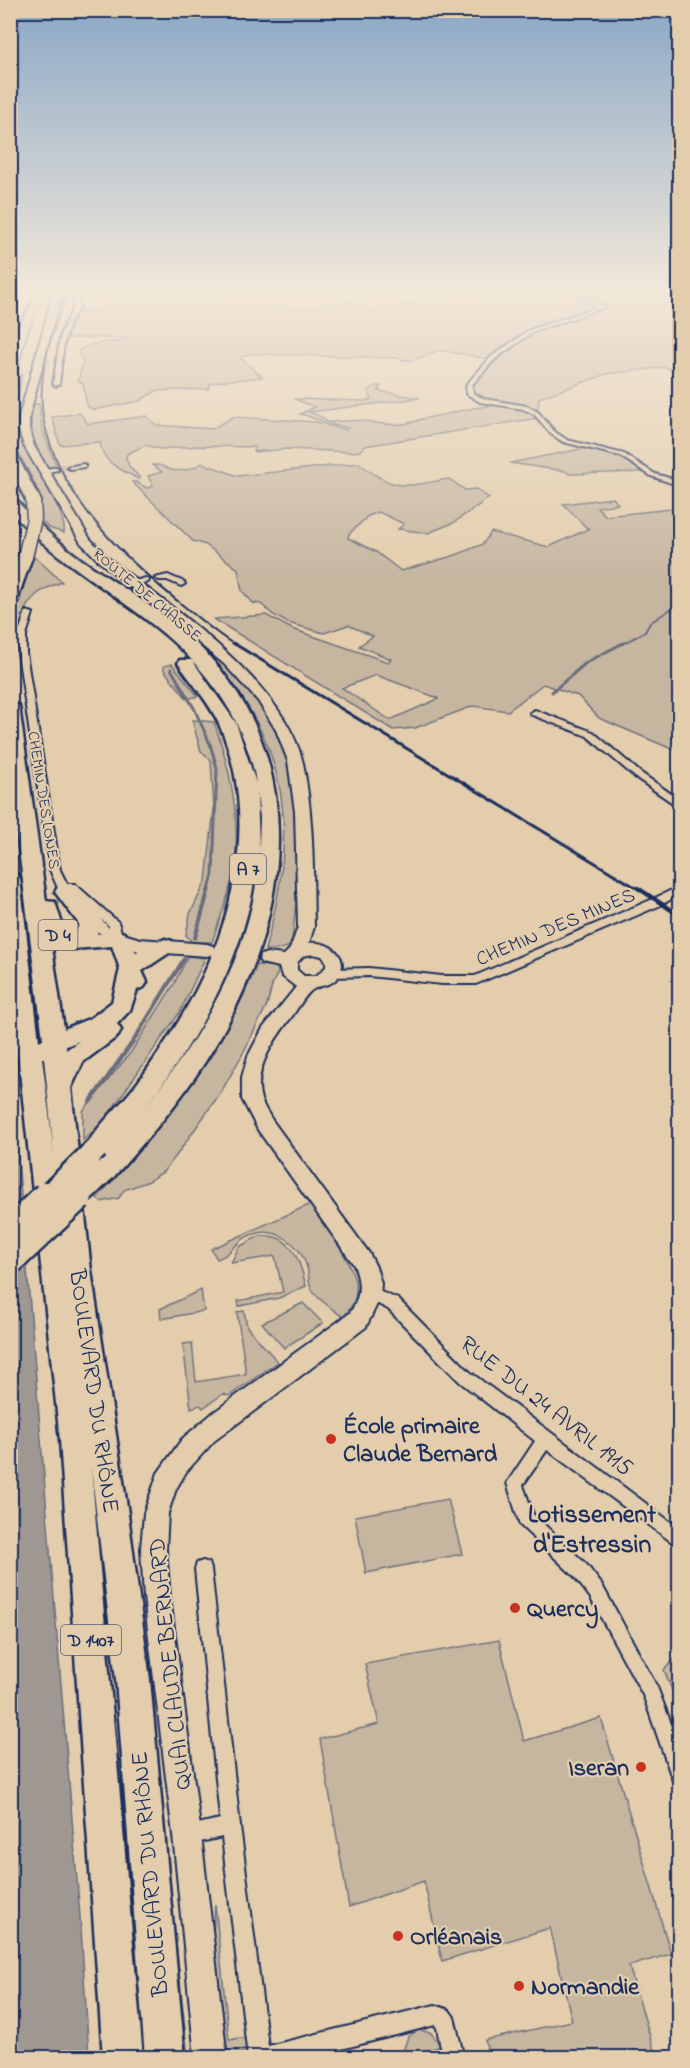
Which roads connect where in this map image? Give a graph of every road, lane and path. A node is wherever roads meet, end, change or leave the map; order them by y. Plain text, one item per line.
1 (32, 391) edge
2 (470, 391) edge
3 (10, 454) edge
4 (83, 466) dead end
5 (70, 467) tunnel mouth
6 (56, 469) tunnel mouth
7 (43, 471) junction
8 (680, 484) edge
9 (10, 502) edge
10 (10, 522) edge
11 (159, 578) dead end
12 (181, 584) dead end
13 (10, 597) edge
14 (29, 613) dead end
15 (536, 713) dead end
16 (12, 716) edge
17 (680, 806) edge
18 (10, 827) edge
19 (10, 879) edge
20 (35, 879) junction
21 (306, 884) junction
22 (62, 886) junction
23 (680, 889) edge
24 (117, 938) junction
25 (84, 941) junction
26 (175, 946) junction
27 (207, 950) dead end
28 (267, 959) dead end
29 (330, 961) junction
30 (292, 963) junction
31 (130, 971) junction
32 (308, 983) junction
33 (269, 1033) junction
34 (100, 1036) junction
35 (54, 1040) junction
36 (59, 1088) junction
37 (100, 1160) junction
38 (50, 1224) junction
39 (10, 1232) edge
40 (10, 1260) edge
41 (371, 1294) junction
42 (546, 1439) junction
43 (680, 1540) edge
44 (203, 1569) dead end
45 (680, 1774) edge
46 (230, 1826) junction
47 (187, 1835) junction
48 (123, 2058) edge
49 (165, 2058) edge
50 (211, 2058) edge
51 (260, 2058) edge
52 (454, 2058) edge

1 - 7 main road, ROUTE DE CHASSE
2 - 8 street
3 - 13 highway, bridge
4 - 5 street
6 - 7 street
7 - 21 main road, ROUTE DE CHASSE
9 - 37 highway, A 7
10 - 37 highway, A 7
11 - 12 street
14 - 22 street, CHEMIN DES LONES
15 - 17 street
16 - 20 highway, BOULEVARD DU RHÔNE / D 1407
18 - 35 highway
19 - 38 highway, BOULEVARD DU RHÔNE / D 1407
20 - 25 highway, D 4
20 - 35 highway, BOULEVARD DU RHÔNE / D 1407
21 - 29 main road, ROUTE DE CHASSE
21 - 30 main road, ROUTE DE CHASSE
22 - 24 street, CHEMIN DES LONES
22 - 25 highway
23 - 29 street, CHEMIN DES MINES
24 - 25 highway, D 4
24 - 26 main road, CHEMIN DES LONES / D 4
24 - 31 highway
26 - 27 main road, CHEMIN DES LONES / D 4
26 - 31 highway
28 - 30 main road
29 - 30 main road
29 - 32 main road
30 - 32 main road
30 - 33 main road
31 - 34 highway
31 - 35 highway
32 - 33 main road
33 - 41 main road
34 - 35 highway
34 - 36 highway
35 - 36 highway, BOULEVARD DU RHÔNE / D 1407
35 - 38 highway
36 - 49 highway, BOULEVARD DU RHÔNE / D 1407
37 - 39 highway, A 7, bridge
37 - 40 highway, A 7, bridge
38 - 48 highway, BOULEVARD DU RHÔNE / D 1407
41 - 42 street, RUE DU 24 AVRIL 1915
41 - 47 main road, QUAI CLAUDE BERNARD
42 - 43 street, RUE DU 24 AVRIL 1915
42 - 45 street
44 - 46 street
46 - 47 street
46 - 51 street
47 - 50 main road, QUAI CLAUDE BERNARD
51 - 52 street

